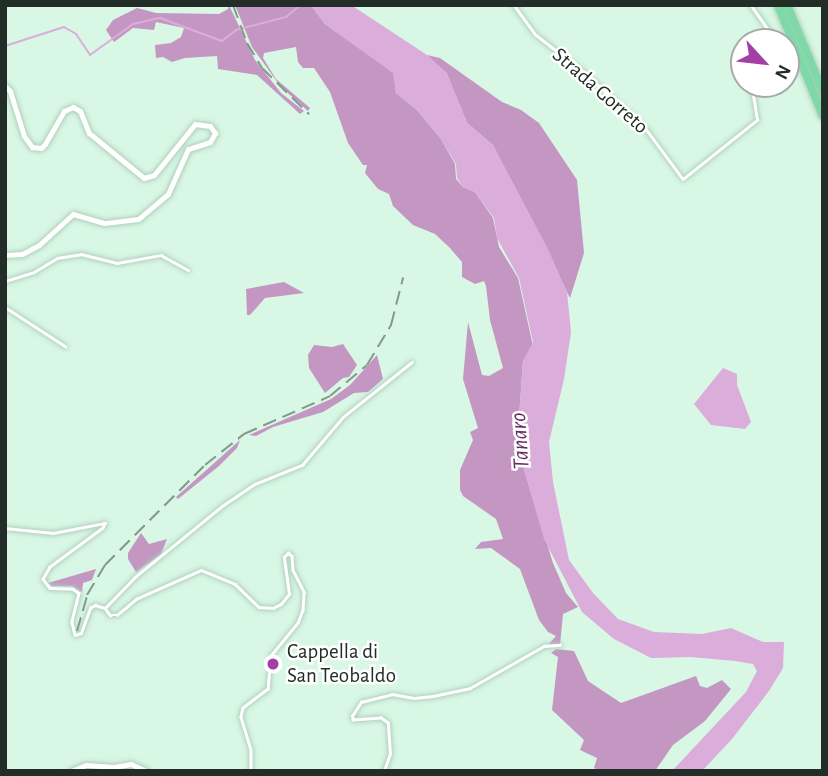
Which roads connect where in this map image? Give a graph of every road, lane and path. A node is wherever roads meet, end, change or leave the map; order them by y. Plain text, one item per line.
1 (514, 5) edge
2 (751, 5) edge
3 (778, 5) edge
4 (785, 5) edge
5 (767, 28) edge
6 (5, 86) edge
7 (823, 92) edge
8 (753, 98) edge
9 (823, 101) edge
10 (823, 116) edge
11 (5, 255) edge
12 (188, 270) dead end
13 (5, 281) edge
14 (5, 307) edge
15 (65, 346) dead end
16 (412, 362) dead end
17 (5, 528) edge
18 (104, 608) junction
19 (561, 645) dead end
20 (71, 771) edge
21 (146, 771) edge
22 (251, 771) edge
23 (384, 771) edge

1 - 8 street, Strada Gorreto
2 - 5 street
3 - 10 highway
4 - 7 highway
4 - 9 highway
6 - 11 main road
12 - 13 street
14 - 15 street
16 - 18 street
17 - 18 street
18 - 22 street
19 - 23 street
20 - 21 main road

